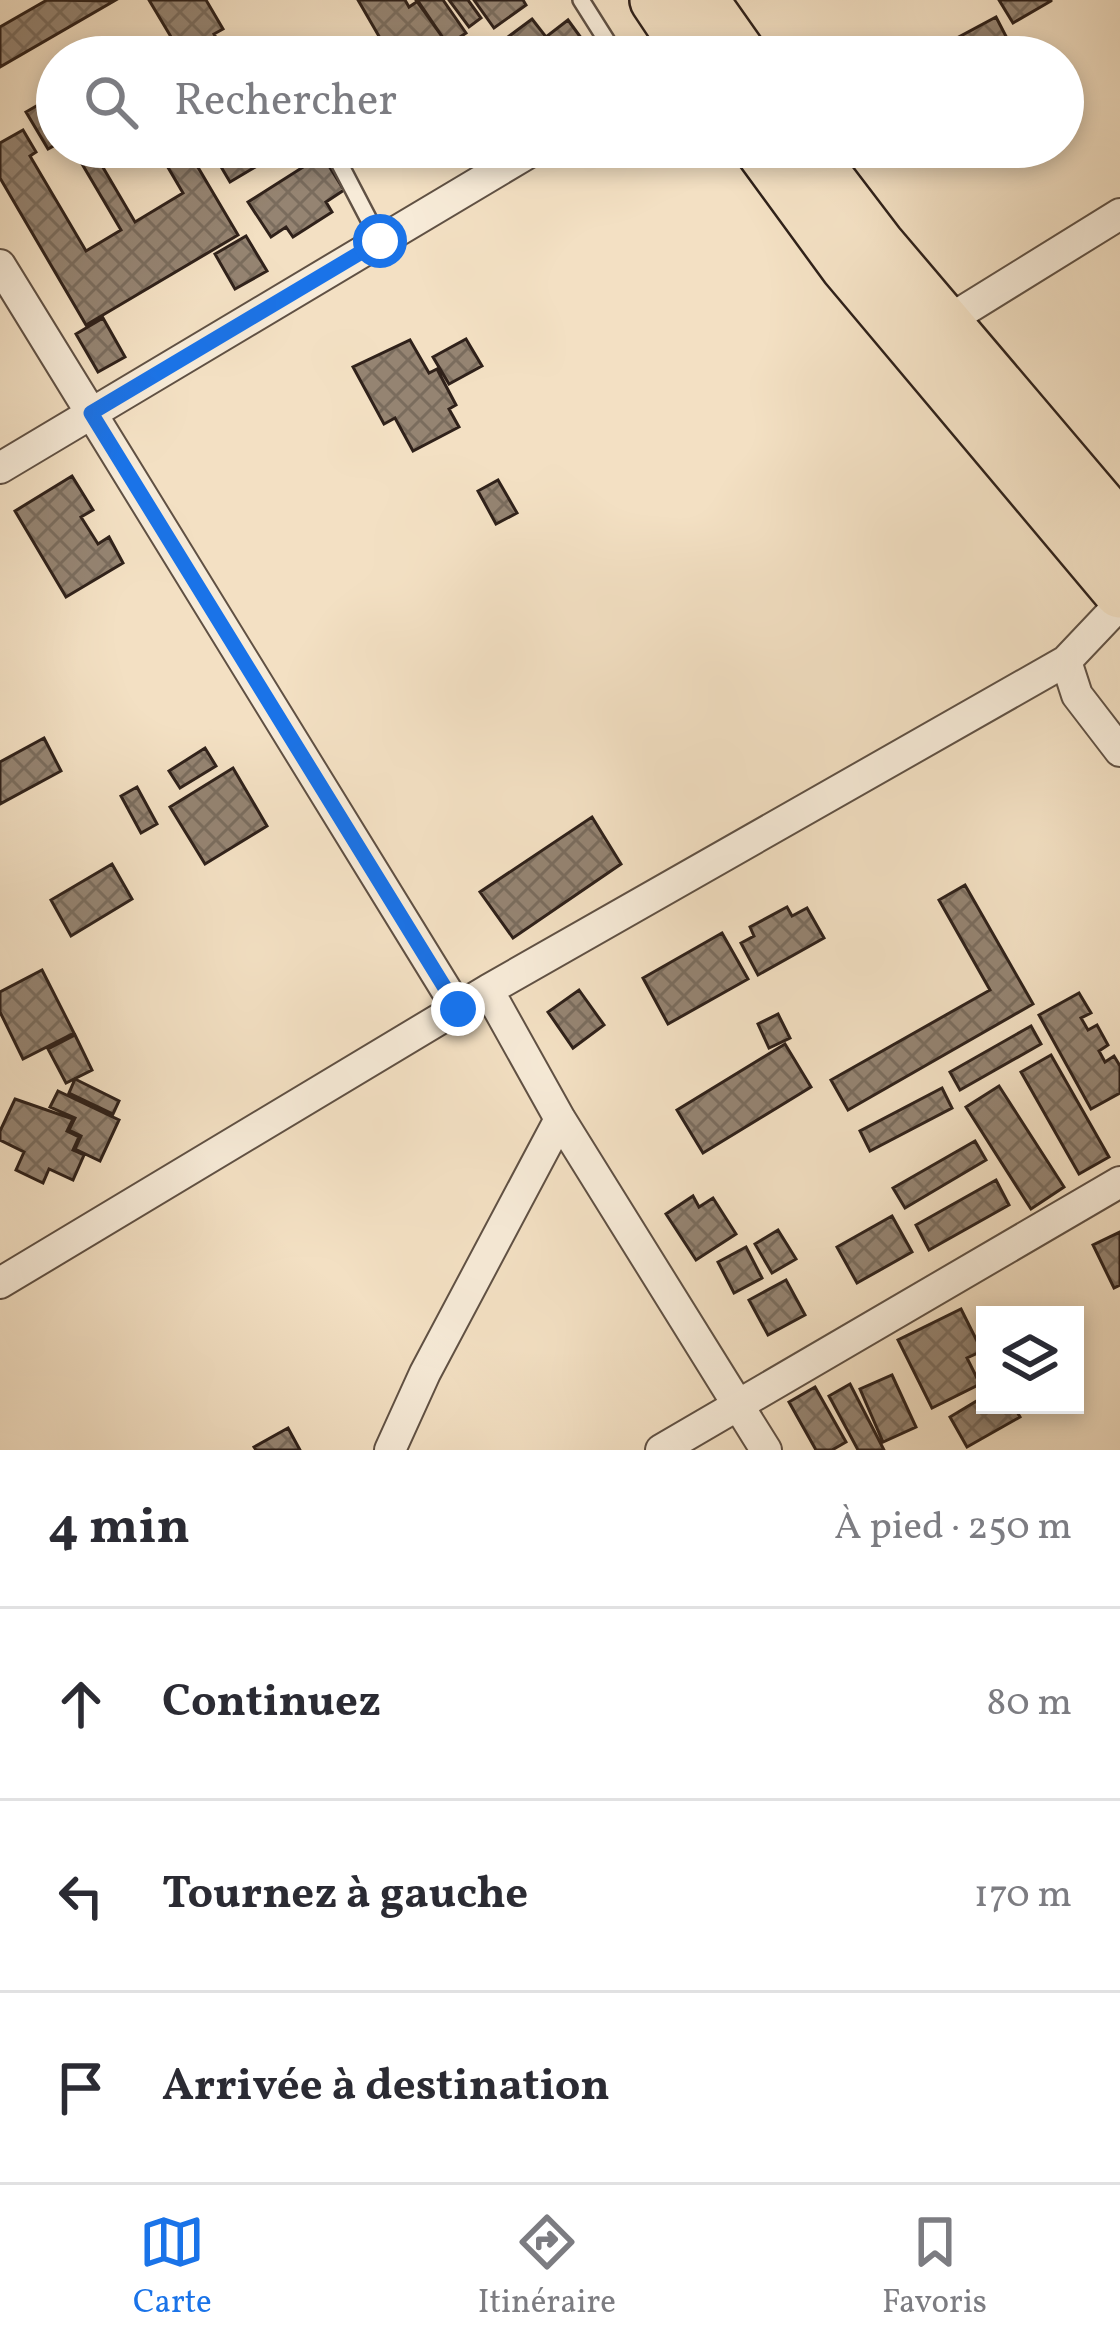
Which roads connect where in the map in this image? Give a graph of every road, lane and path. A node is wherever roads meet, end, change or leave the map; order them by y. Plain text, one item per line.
1 (581, 0) edge
2 (656, 0) edge
3 (604, 36) edge
4 (699, 36) edge
5 (342, 168) edge
6 (503, 168) edge
7 (774, 168) edge
8 (821, 168) edge
9 (1120, 214) edge
10 (380, 241) junction
11 (0, 265) edge
12 (944, 323) junction
13 (91, 413) junction
14 (0, 468) edge
15 (1120, 529) edge
16 (1120, 592) edge
17 (1120, 604) edge
18 (1066, 661) junction
19 (1120, 752) edge
20 (488, 990) junction
21 (458, 1009) junction
22 (560, 1119) junction
23 (1120, 1182) edge
24 (0, 1282) edge
25 (739, 1406) junction
26 (390, 1450) edge
27 (662, 1450) edge
28 (766, 1450) edge

1 - 3 lane
2 - 4 main road
5 - 10 lane
6 - 10 street
7 - 16 main road
8 - 12 main road
9 - 12 street
10 - 13 street
11 - 13 street
12 - 15 main road
13 - 14 street
13 - 21 street
17 - 18 street
18 - 19 street
18 - 20 street
20 - 21 street
20 - 22 street
21 - 24 street
22 - 25 street
22 - 26 street
23 - 25 street
25 - 27 street
25 - 28 street

